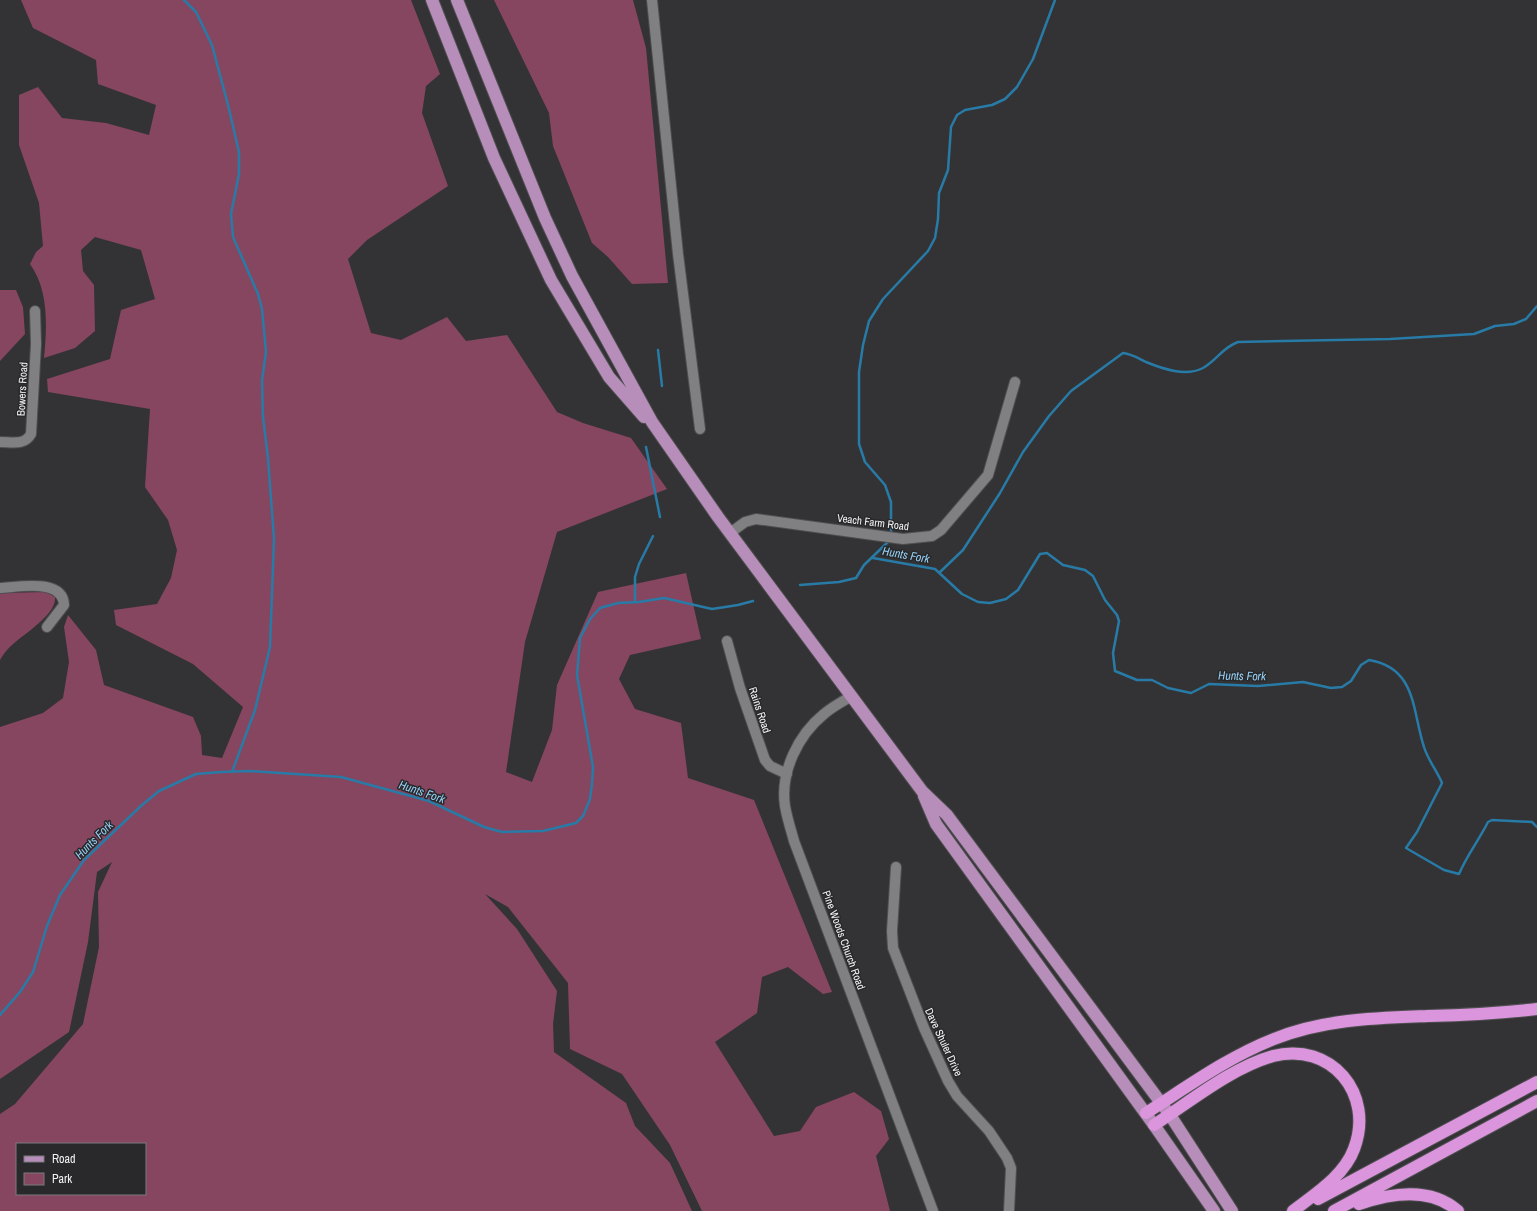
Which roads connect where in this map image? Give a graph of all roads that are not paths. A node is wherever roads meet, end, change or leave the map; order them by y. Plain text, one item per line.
1 (432, 0) edge
2 (457, 0) edge
3 (652, 0) edge
4 (35, 312) dead end
5 (1015, 382) dead end
6 (652, 422) junction
7 (700, 429) dead end
8 (0, 442) edge
9 (730, 533) junction
10 (0, 588) edge
11 (47, 627) dead end
12 (727, 641) dead end
13 (852, 696) junction
14 (787, 774) junction
15 (922, 791) junction
16 (896, 867) dead end
17 (1537, 1009) edge
18 (1537, 1082) edge
19 (1537, 1100) edge
20 (1161, 1104) junction
21 (1146, 1113) junction
22 (1170, 1115) junction
23 (1154, 1125) junction
24 (933, 1211) edge
25 (1008, 1211) edge
26 (1214, 1211) edge
27 (1232, 1211) edge
28 (1294, 1211) edge
29 (1334, 1211) edge
30 (1341, 1211) edge
31 (1458, 1211) edge

1 - 6 main road
2 - 6 main road
3 - 7 street
4 - 8 street, Bowers Road
5 - 9 street, Veach Farm Road
6 - 9 main road
9 - 13 main road
10 - 11 street
12 - 14 street, Rains Road
13 - 14 street, Pine Woods Church Road
13 - 15 main road
14 - 24 street, Pine Woods Church Road
15 - 20 main road
15 - 21 main road
16 - 25 street, Dave Shuler Drive
17 - 20 highway
18 - 28 highway
19 - 29 highway
20 - 21 highway
20 - 22 main road
21 - 23 main road
22 - 23 highway
22 - 27 main road
22 - 28 highway
23 - 26 main road
30 - 31 highway

